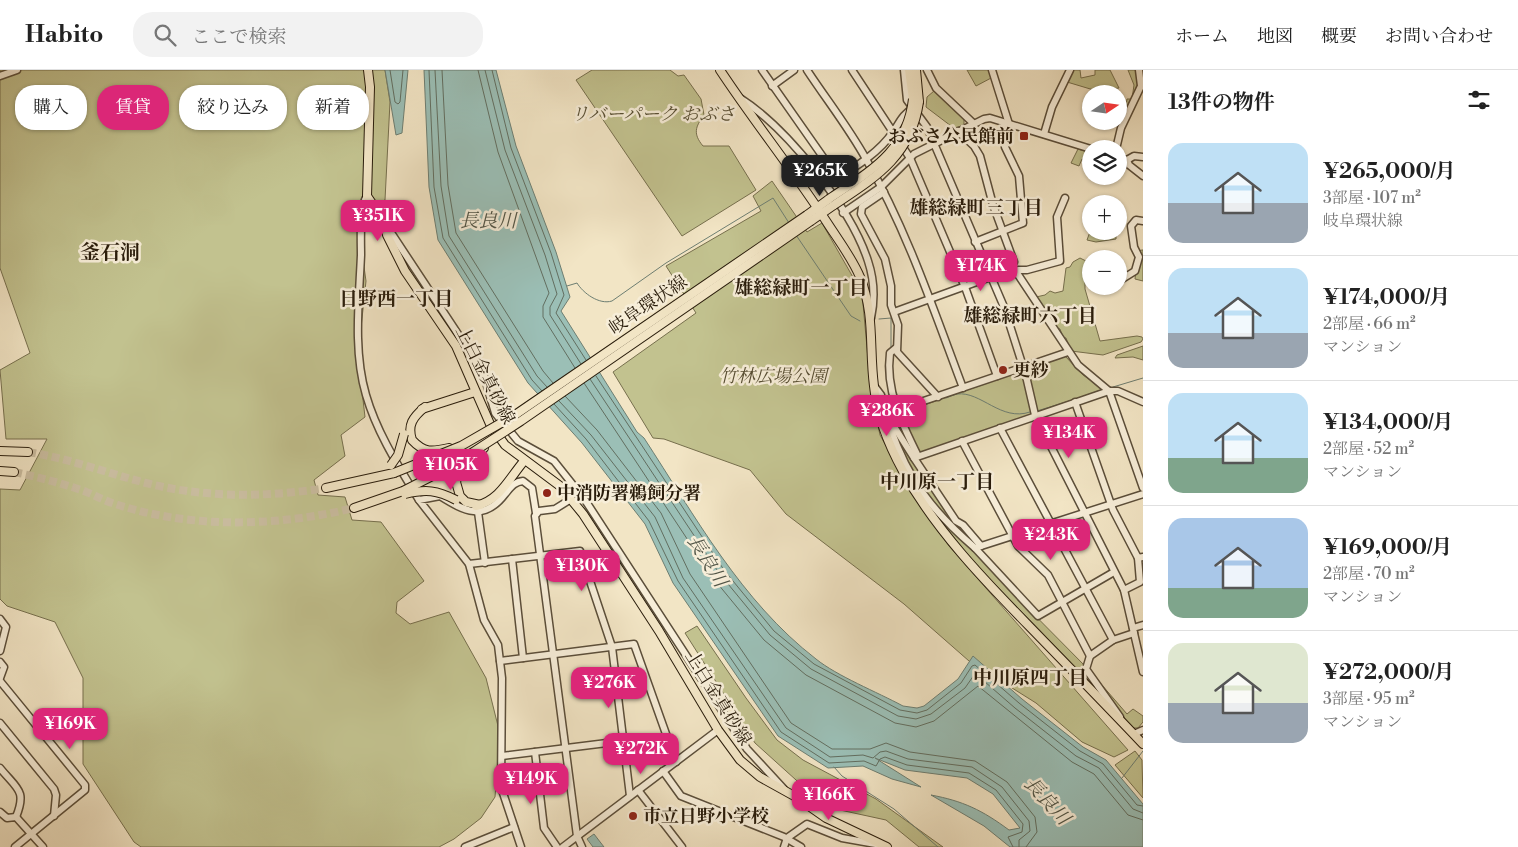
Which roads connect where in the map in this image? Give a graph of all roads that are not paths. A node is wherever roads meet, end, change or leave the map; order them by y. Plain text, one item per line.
1 (17, 70) edge
2 (368, 70) edge
3 (720, 70) edge
4 (762, 70) edge
5 (794, 70) edge
6 (806, 70) edge
7 (852, 70) edge
8 (904, 70) edge
9 (909, 70) edge
10 (916, 70) edge
11 (927, 70) edge
12 (992, 70) edge
13 (1070, 70) edge
14 (1139, 70) edge
15 (0, 76) edge
16 (772, 86) junction
17 (737, 96) junction
18 (915, 103) junction
19 (973, 123) junction
20 (1006, 124) junction
21 (958, 131) junction
22 (894, 132) junction
23 (1044, 134) junction
24 (1118, 140) edge
25 (934, 143) junction
26 (1082, 146) edge
27 (1143, 157) edge
28 (866, 158) junction
29 (910, 158) junction
30 (1127, 160) joint
31 (1143, 176) edge
32 (883, 190) junction
33 (367, 196) junction
34 (1065, 198) dead end
35 (819, 211) junction
36 (843, 213) junction
37 (809, 218) junction
38 (384, 221) junction
39 (1143, 221) edge
40 (1002, 232) junction
41 (975, 242) junction
42 (1127, 276) edge
43 (990, 277) junction
44 (965, 287) junction
45 (929, 299) junction
46 (894, 312) junction
47 (871, 318) junction
48 (896, 348) junction
49 (1068, 352) junction
50 (1023, 368) junction
51 (997, 376) junction
52 (874, 385) junction
53 (963, 388) junction
54 (1110, 391) junction
55 (475, 392) junction
56 (938, 397) junction
57 (1076, 402) junction
58 (1143, 402) edge
59 (897, 410) junction
60 (1035, 415) junction
61 (890, 427) junction
62 (1000, 428) junction
63 (407, 433) junction
64 (494, 438) junction
65 (962, 441) junction
66 (461, 446) junction
67 (0, 451) edge
68 (28, 452) tunnel mouth
69 (916, 457) junction
70 (524, 461) junction
71 (392, 469) junction
72 (0, 471) edge
73 (14, 472) tunnel mouth
74 (326, 488) tunnel mouth
75 (1143, 488) edge
76 (404, 493) junction
77 (1143, 494) edge
78 (458, 498) junction
79 (571, 499) junction
80 (418, 500) junction
81 (1111, 504) junction
82 (354, 508) tunnel mouth
83 (479, 509) junction
84 (536, 513) junction
85 (1084, 513) junction
86 (1051, 524) junction
87 (1012, 536) junction
88 (978, 547) junction
89 (541, 556) junction
90 (1140, 558) edge
91 (512, 559) junction
92 (485, 562) junction
93 (470, 564) junction
94 (1114, 572) junction
95 (1086, 588) junction
96 (1124, 590) junction
97 (1061, 602) junction
98 (0, 619) edge
99 (1143, 625) edge
100 (1134, 631) junction
101 (1113, 640) junction
102 (612, 647) junction
103 (0, 651) edge
104 (554, 654) junction
105 (1090, 656) junction
106 (523, 658) junction
107 (500, 661) junction
108 (1141, 661) edge
109 (0, 662) edge
110 (1143, 672) edge
111 (0, 679) edge
112 (0, 723) edge
113 (1124, 724) junction
114 (718, 730) junction
115 (1143, 730) edge
116 (1139, 739) edge
117 (623, 742) junction
118 (566, 748) junction
119 (535, 752) junction
120 (502, 756) junction
121 (676, 762) junction
122 (0, 768) edge
123 (663, 772) junction
124 (638, 790) junction
125 (788, 793) junction
126 (630, 796) junction
127 (0, 812) edge
128 (54, 816) junction
129 (16, 818) junction
130 (514, 827) junction
131 (30, 833) junction
132 (576, 836) junction
133 (787, 838) junction
134 (885, 846) edge
135 (15, 847) edge
136 (43, 847) edge
137 (464, 847) edge
138 (521, 847) edge
139 (557, 847) edge
140 (563, 847) edge
141 (582, 847) edge
142 (682, 847) edge
143 (784, 847) edge
144 (802, 847) edge

1 - 15 street
2 - 33 main road
3 - 17 main road
4 - 16 street
5 - 16 street
6 - 28 street
7 - 22 street
8 - 18 street
9 - 18 main road, 岐阜環状線
10 - 18 main road, 岐阜環状線
11 - 19 street
12 - 20 street
13 - 23 street
14 - 24 street
16 - 28 street
17 - 35 main road
17 - 36 street
18 - 22 street
18 - 25 street
18 - 35 main road, 岐阜環状線, bridge
19 - 20 street
19 - 21 street
20 - 23 street
20 - 40 street
21 - 25 street
21 - 40 street
22 - 28 street
22 - 29 street
23 - 26 street
25 - 29 street
25 - 41 street
27 - 30 street
28 - 32 street
29 - 32 street
29 - 44 street
30 - 31 street
32 - 36 street
32 - 45 street
32 - 46 street
33 - 38 main road, 上白金真砂線
33 - 80 street
34 - 49 street
35 - 37 main road, 岐阜環状線
35 - 47 main road
36 - 47 street
37 - 64 main road, 岐阜環状線, bridge
37 - 66 main road, 岐阜環状線, bridge
38 - 55 main road, 上白金真砂線
38 - 125 street
39 - 42 street
40 - 41 street
40 - 43 street
41 - 43 street
43 - 44 street
43 - 50 street
44 - 45 street
44 - 51 street
45 - 46 street
45 - 53 street
46 - 48 street
47 - 52 main road
48 - 56 street
48 - 59 street
49 - 50 street
49 - 54 street
50 - 51 street
50 - 60 street
51 - 53 street
52 - 61 street
52 - 113 main road
53 - 56 street
54 - 57 street
54 - 58 street
54 - 75 street
55 - 63 main road
55 - 70 main road, 上白金真砂線
56 - 59 street
57 - 60 street
57 - 81 street
59 - 69 street
60 - 62 street
60 - 85 street
61 - 69 street
61 - 88 street
62 - 65 street
62 - 86 street
63 - 66 main road, bridge
63 - 71 main road, bridge
64 - 76 main road, 岐阜環状線, bridge
64 - 78 main road, bridge
65 - 69 street
65 - 87 street
66 - 71 main road, 岐阜環状線, bridge
67 - 68 main road
69 - 88 street
70 - 79 main road, 上白金真砂線
70 - 83 main road
71 - 74 main road, 岐阜環状線
72 - 73 main road
76 - 78 main road, bridge
76 - 82 main road, 岐阜環状線
77 - 81 street
78 - 83 main road
79 - 84 street
79 - 114 main road, 上白金真砂線
80 - 83 street
80 - 93 street
81 - 85 street
81 - 90 street
83 - 84 street
83 - 92 street
84 - 89 street
85 - 86 street
85 - 94 street
86 - 87 street
86 - 95 street
87 - 88 street
87 - 97 street
88 - 97 street
89 - 91 street
89 - 102 street
89 - 104 street
90 - 96 street
91 - 92 street
91 - 106 street
92 - 93 street
93 - 107 street
94 - 95 street
94 - 96 street
95 - 97 street
95 - 101 street
96 - 100 street
97 - 105 street
98 - 103 street
99 - 100 street
100 - 101 street
100 - 108 street
101 - 105 street
102 - 104 street
102 - 117 street
102 - 121 street
104 - 106 street
104 - 118 street
105 - 113 street
106 - 107 street
107 - 120 street
108 - 110 street
109 - 111 street
111 - 128 street
112 - 128 street
113 - 116 main road
114 - 121 street
114 - 125 main road, 上白金真砂線
115 - 116 street
117 - 118 street
117 - 126 street
118 - 119 street
118 - 132 street
119 - 120 street
119 - 139 street
120 - 130 street
121 - 123 street
122 - 129 street
123 - 124 street
123 - 133 street
124 - 126 street
124 - 142 street
125 - 134 main road, 上白金真砂線
126 - 132 street
127 - 129 street
128 - 131 street
129 - 131 street
130 - 137 street
130 - 138 street
131 - 135 street
131 - 136 street
132 - 140 street
132 - 141 street
133 - 134 street
133 - 143 street
133 - 144 street

